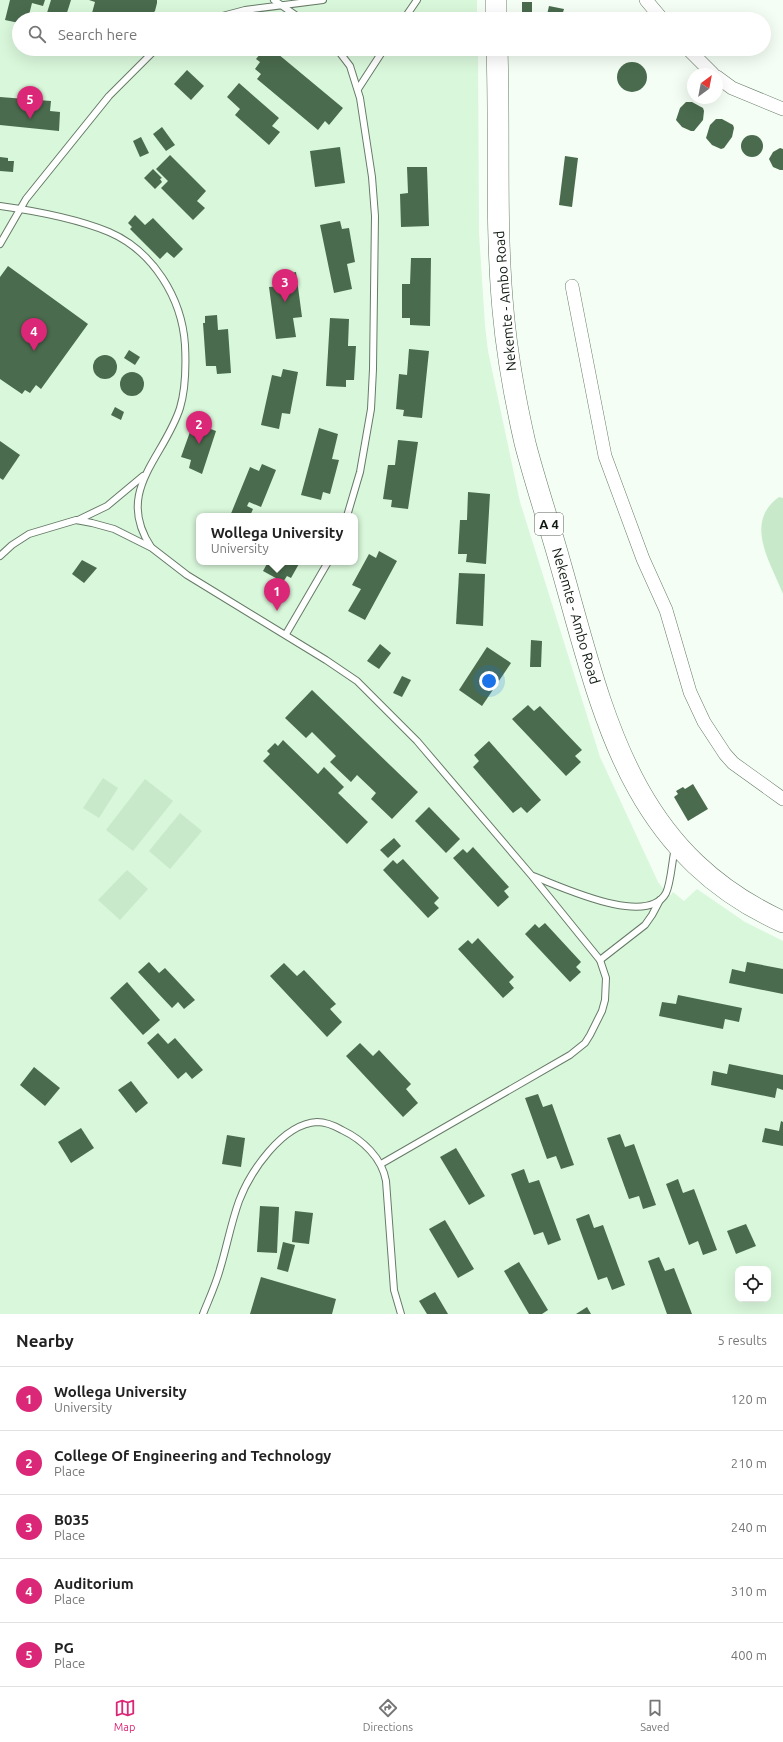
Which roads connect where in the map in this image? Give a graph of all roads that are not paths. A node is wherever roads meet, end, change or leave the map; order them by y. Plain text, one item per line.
1 (274, 0) edge
2 (323, 0) edge
3 (416, 0) edge
4 (496, 0) edge
5 (646, 0) edge
6 (282, 5) junction
7 (234, 12) edge
8 (292, 12) edge
9 (408, 12) edge
10 (496, 12) edge
11 (656, 12) edge
12 (149, 56) edge
13 (343, 56) edge
14 (379, 56) edge
15 (497, 56) edge
16 (695, 56) edge
17 (707, 68) edge
18 (723, 81) edge
19 (358, 88) junction
20 (783, 109) edge
21 (0, 206) edge
22 (21, 208) junction
23 (0, 244) edge
24 (572, 286) dead end
25 (145, 475) junction
26 (348, 513) edge
27 (76, 520) junction
28 (152, 548) junction
29 (0, 556) edge
30 (326, 565) edge
31 (286, 634) junction
32 (783, 799) edge
33 (676, 843) junction
34 (532, 876) junction
35 (661, 899) junction
36 (783, 922) edge
37 (600, 960) junction
38 (382, 1164) junction
39 (203, 1314) edge
40 (401, 1314) edge

1 - 6 lane
2 - 6 lane
3 - 9 lane
4 - 10 highway
5 - 11 street
6 - 7 lane
6 - 8 lane
12 - 22 lane
13 - 19 lane
14 - 19 lane
15 - 33 highway, Nekemte - Ambo Road / A 4
16 - 17 street
18 - 20 street
19 - 26 lane
21 - 22 lane
22 - 23 lane
22 - 25 lane
24 - 32 street
25 - 27 lane
25 - 28 lane
27 - 28 lane
27 - 29 lane
28 - 31 lane
30 - 31 lane
31 - 34 lane
33 - 35 lane
33 - 36 highway, Nekemte - Ambo Road / A 4
34 - 35 lane
34 - 37 lane
35 - 37 lane
37 - 38 lane
38 - 39 lane
38 - 40 lane

